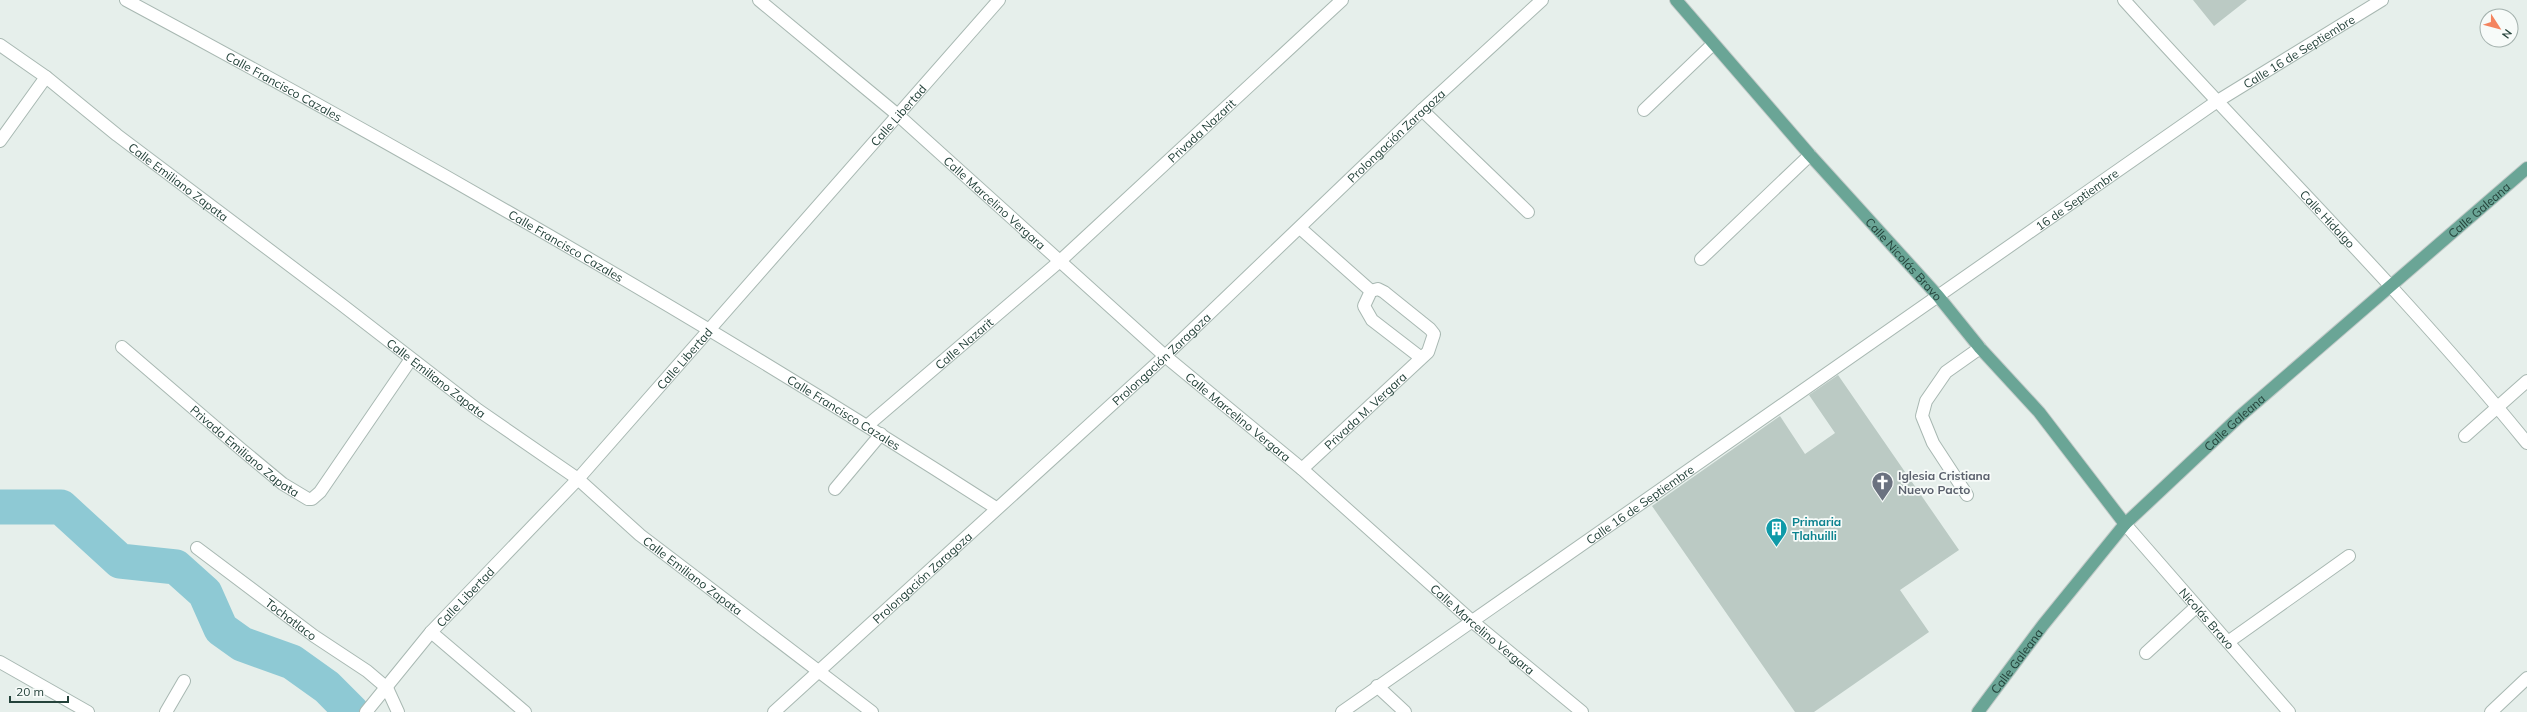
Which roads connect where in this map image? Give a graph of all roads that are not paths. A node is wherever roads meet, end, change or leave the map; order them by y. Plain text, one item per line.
1 (126, 0) edge
2 (759, 0) edge
3 (999, 0) edge
4 (1342, 0) edge
5 (1542, 0) edge
6 (1676, 0) edge
7 (2124, 0) edge
8 (2382, 0) edge
9 (1714, 44) junction
10 (0, 45) edge
11 (46, 77) junction
12 (2216, 102) junction
13 (1422, 110) junction
14 (1644, 110) dead end
15 (899, 116) junction
16 (0, 141) edge
17 (1810, 155) junction
18 (2527, 168) edge
19 (1528, 212) dead end
20 (1300, 228) junction
21 (1701, 259) dead end
22 (1060, 261) junction
23 (2390, 285) junction
24 (1368, 295) junction
25 (1938, 296) junction
26 (710, 329) junction
27 (122, 347) dead end
28 (1980, 348) junction
29 (1424, 355) junction
30 (1165, 356) junction
31 (411, 358) junction
32 (2527, 381) edge
33 (2497, 406) junction
34 (868, 425) junction
35 (881, 434) junction
36 (2465, 436) dead end
37 (2527, 442) edge
38 (1302, 469) junction
39 (578, 480) junction
40 (835, 489) dead end
41 (1967, 494) dead end
42 (996, 508) junction
43 (2125, 524) junction
44 (197, 548) dead end
45 (2349, 556) dead end
46 (2196, 607) junction
47 (1473, 622) junction
48 (431, 632) junction
49 (2228, 642) junction
50 (2146, 653) dead end
51 (0, 662) edge
52 (818, 669) junction
53 (2527, 678) edge
54 (184, 681) dead end
55 (1377, 686) junction
56 (387, 688) junction
57 (88, 712) edge
58 (166, 712) edge
59 (366, 712) edge
60 (398, 712) edge
61 (525, 712) edge
62 (774, 712) edge
63 (872, 712) edge
64 (1342, 712) edge
65 (1405, 712) edge
66 (1582, 712) edge
67 (1978, 712) edge
68 (2289, 712) edge
69 (2491, 712) edge

1 - 26 street, Calle Francisco Cazales
2 - 15 street, Calle Marcelino Vergara
3 - 15 street, Calle Libertad
4 - 22 street, Privada Nazarit
5 - 13 street, Prolongación Zaragoza
6 - 9 main road, Calle Nicolás Bravo
7 - 12 street, Calle Hidalgo
8 - 12 street, Calle 16 de Septiembre
9 - 14 street
9 - 17 main road, Calle Nicolás Bravo
10 - 11 street, Calle Emiliano Zapata
11 - 16 street
11 - 31 street, Calle Emiliano Zapata
12 - 23 street, Calle Hidalgo
12 - 25 street, 16 de Septiembre
13 - 19 street
13 - 20 street, Prolongación Zaragoza
15 - 22 street, Calle Marcelino Vergara
15 - 26 street, Calle Libertad
17 - 21 street
17 - 25 main road, Calle Nicolás Bravo
18 - 23 main road, Calle Galeana
20 - 24 street
20 - 30 street, Prolongación Zaragoza
22 - 30 street, Calle Marcelino Vergara
22 - 34 street, Calle Nazarit
23 - 33 street, Calle Hidalgo
23 - 43 main road, Calle Galeana
24 - 29 street
24 - 29 street
25 - 28 main road, Calle Nicolás Bravo
25 - 47 street, Calle 16 de Septiembre
26 - 34 street, Calle Francisco Cazales
26 - 39 street, Calle Libertad
27 - 31 street, Privada Emiliano Zapata
28 - 41 street
28 - 43 main road, Calle Nicolás Bravo
29 - 38 street, Privada M. Vergara
30 - 38 street, Calle Marcelino Vergara
30 - 42 street, Prolongación Zaragoza
31 - 39 street, Calle Emiliano Zapata
32 - 33 street
33 - 36 street
33 - 37 street, Calle Hidalgo
34 - 35 street, Calle Francisco Cazales
35 - 40 street
35 - 42 street, Calle Francisco Cazales
38 - 47 street, Calle Marcelino Vergara
39 - 48 street, Calle Libertad
39 - 52 street, Calle Emiliano Zapata
42 - 52 street, Prolongación Zaragoza
43 - 46 street, Nicolás Bravo
43 - 67 main road, Calle Galeana
44 - 56 street, Tochatlaco
45 - 49 street
46 - 49 street, Nicolás Bravo
46 - 50 street
47 - 55 street, Calle 16 de Septiembre
47 - 66 street, Calle Marcelino Vergara
48 - 56 street, Calle Libertad
48 - 61 street
49 - 68 street, Nicolás Bravo
51 - 57 street
52 - 62 street, Prolongación Zaragoza
52 - 63 street, Calle Emiliano Zapata
53 - 69 street
54 - 58 street
55 - 64 street, Calle 16 de Septiembre
55 - 65 street
56 - 59 street, Calle Libertad
56 - 60 street

